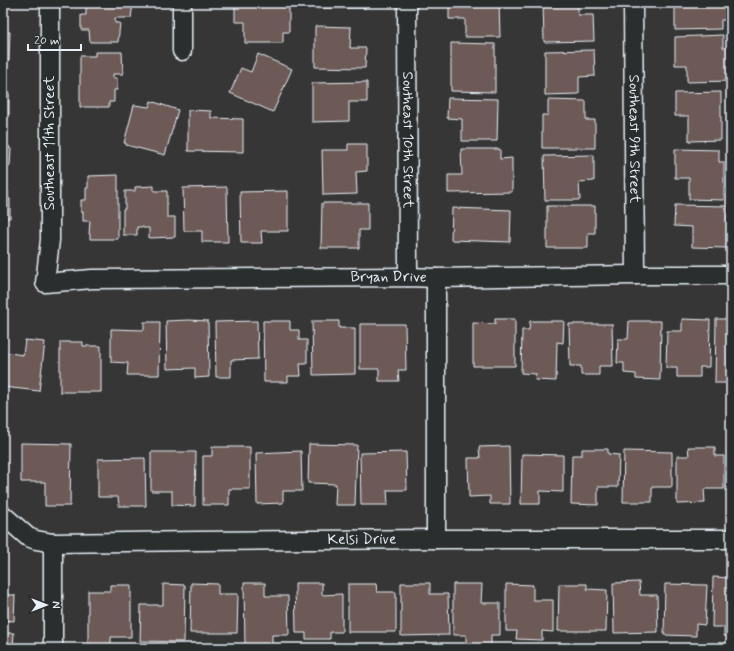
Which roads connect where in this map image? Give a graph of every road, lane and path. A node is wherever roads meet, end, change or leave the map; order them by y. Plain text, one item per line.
1 (50, 3) edge
2 (182, 3) edge
3 (407, 3) edge
4 (633, 3) edge
5 (182, 51) dead end
6 (635, 275) junction
7 (731, 275) edge
8 (408, 276) junction
9 (436, 278) junction
10 (45, 283) joint
11 (3, 515) edge
12 (436, 539) junction
13 (731, 539) edge
14 (53, 543) junction
15 (53, 648) edge

1 - 10 street, Southeast 11th Street
2 - 5 street
3 - 8 street, Southeast 10th Street
4 - 6 street, Southeast 9th Street
6 - 7 street, Bryan Drive
6 - 9 street, Bryan Drive
8 - 9 street, Bryan Drive
8 - 10 street, Bryan Drive
9 - 12 street
11 - 14 street, Kelsi Drive
12 - 13 street, Kelsi Drive
12 - 14 street, Kelsi Drive
14 - 15 street

